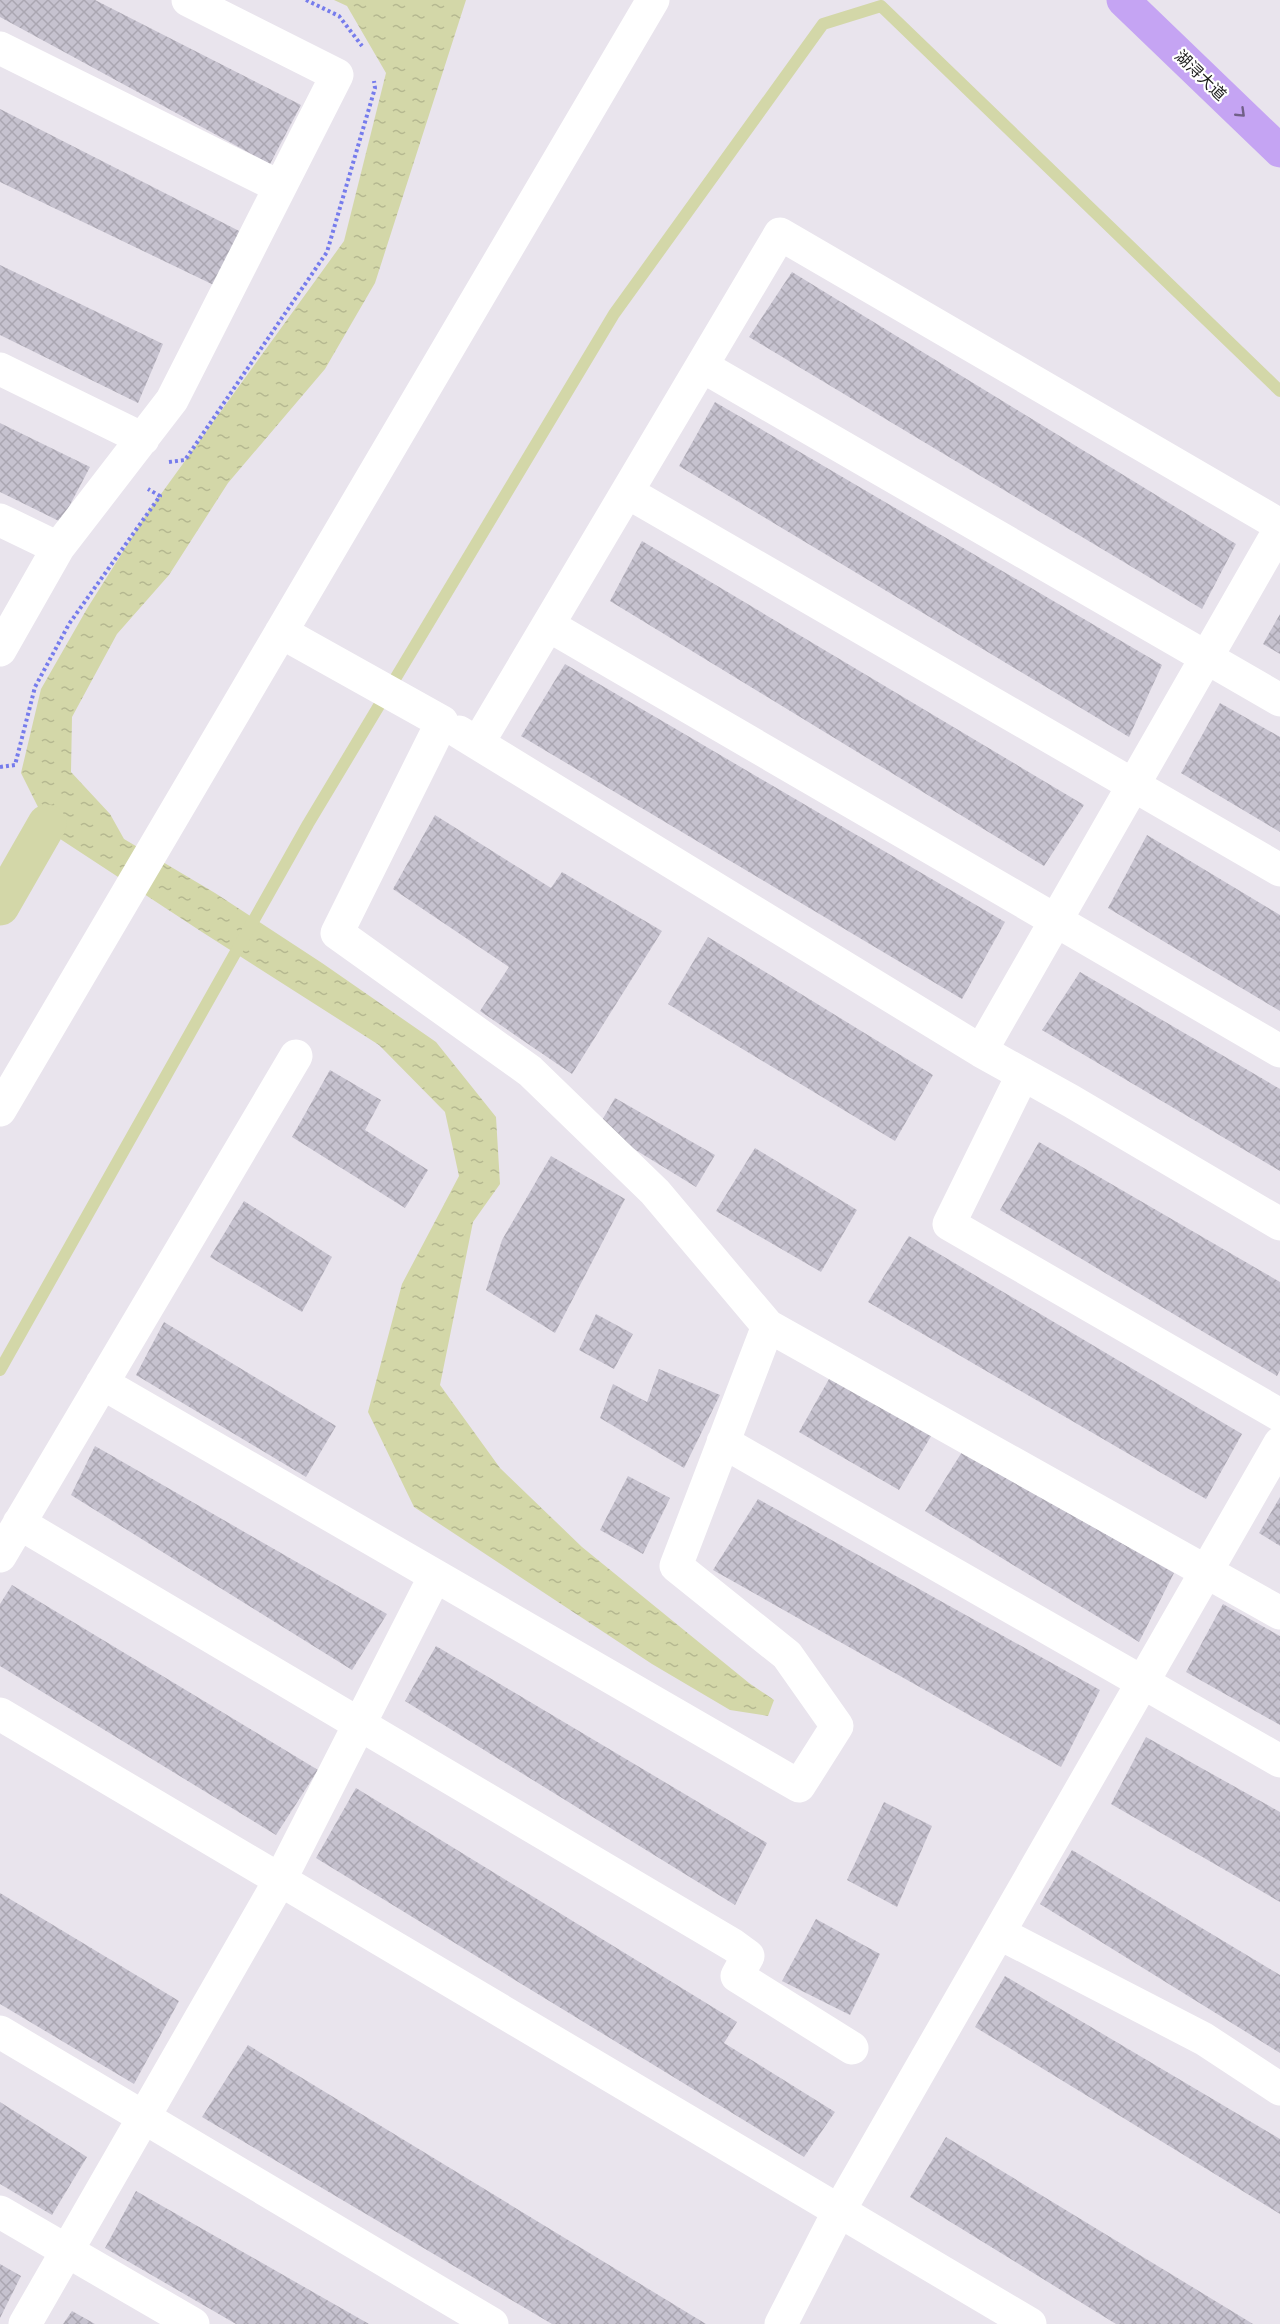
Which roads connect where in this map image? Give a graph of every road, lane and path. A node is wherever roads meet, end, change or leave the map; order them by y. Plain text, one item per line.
1 (188, 0) edge
2 (653, 0) edge
3 (1123, 0) edge
4 (0, 48) edge
5 (1280, 150) edge
6 (280, 188) junction
7 (702, 366) junction
8 (0, 369) edge
9 (142, 439) junction
10 (627, 492) junction
11 (0, 520) edge
12 (1280, 527) edge
13 (58, 548) junction
14 (548, 625) junction
15 (281, 632) junction
16 (0, 650) edge
17 (1207, 658) junction
18 (1280, 700) edge
19 (442, 722) junction
20 (478, 743) junction
21 (1134, 786) junction
22 (1280, 870) edge
23 (1056, 921) junction
24 (981, 1051) junction
25 (1280, 1051) edge
26 (296, 1056) dead end
27 (1023, 1074) junction
28 (0, 1110) edge
29 (1280, 1224) edge
30 (768, 1326) junction
31 (102, 1383) junction
32 (1280, 1415) edge
33 (723, 1442) junction
34 (1280, 1443) edge
35 (19, 1523) junction
36 (0, 1556) edge
37 (1206, 1572) junction
38 (435, 1576) junction
39 (1280, 1614) edge
40 (1142, 1683) junction
41 (0, 1714) edge
42 (359, 1725) junction
43 (1280, 1761) edge
44 (280, 1880) junction
45 (999, 1933) junction
46 (0, 2032) edge
47 (852, 2048) dead end
48 (1280, 2089) edge
49 (143, 2117) junction
50 (839, 2211) junction
51 (0, 2212) edge
52 (67, 2250) junction
53 (25, 2324) edge
54 (193, 2324) edge
55 (492, 2324) edge
56 (781, 2324) edge
57 (1030, 2324) edge

1 - 6 street
2 - 15 street
3 -> 5 main road, 湖浔大道
4 - 6 street
6 - 9 street
7 - 10 street
7 - 12 street
7 - 17 street
8 - 9 street
9 - 13 street
10 - 14 street
10 - 21 street
11 - 13 street
12 - 17 street
13 - 16 street
14 - 20 street
14 - 23 street
15 - 19 street
15 - 28 street
17 - 18 street
17 - 21 street
19 - 20 street
19 - 30 street
20 - 24 street
21 - 22 street
21 - 23 street
23 - 24 street
23 - 25 street
24 - 27 street
26 - 31 street
27 - 29 street
27 - 32 street
30 - 33 street
30 - 37 street
31 - 35 street
31 - 38 street
33 - 38 street
33 - 40 street
34 - 37 street
35 - 36 street
35 - 42 street
37 - 39 street
37 - 40 street
38 - 42 street
40 - 43 street
40 - 45 street
41 - 44 street
42 - 44 street
42 - 47 street
44 - 49 street
44 - 50 street
45 - 48 street
45 - 50 street
46 - 49 street
49 - 52 street
49 - 55 street
50 - 56 street
50 - 57 street
51 - 52 street
52 - 53 street
52 - 54 street

